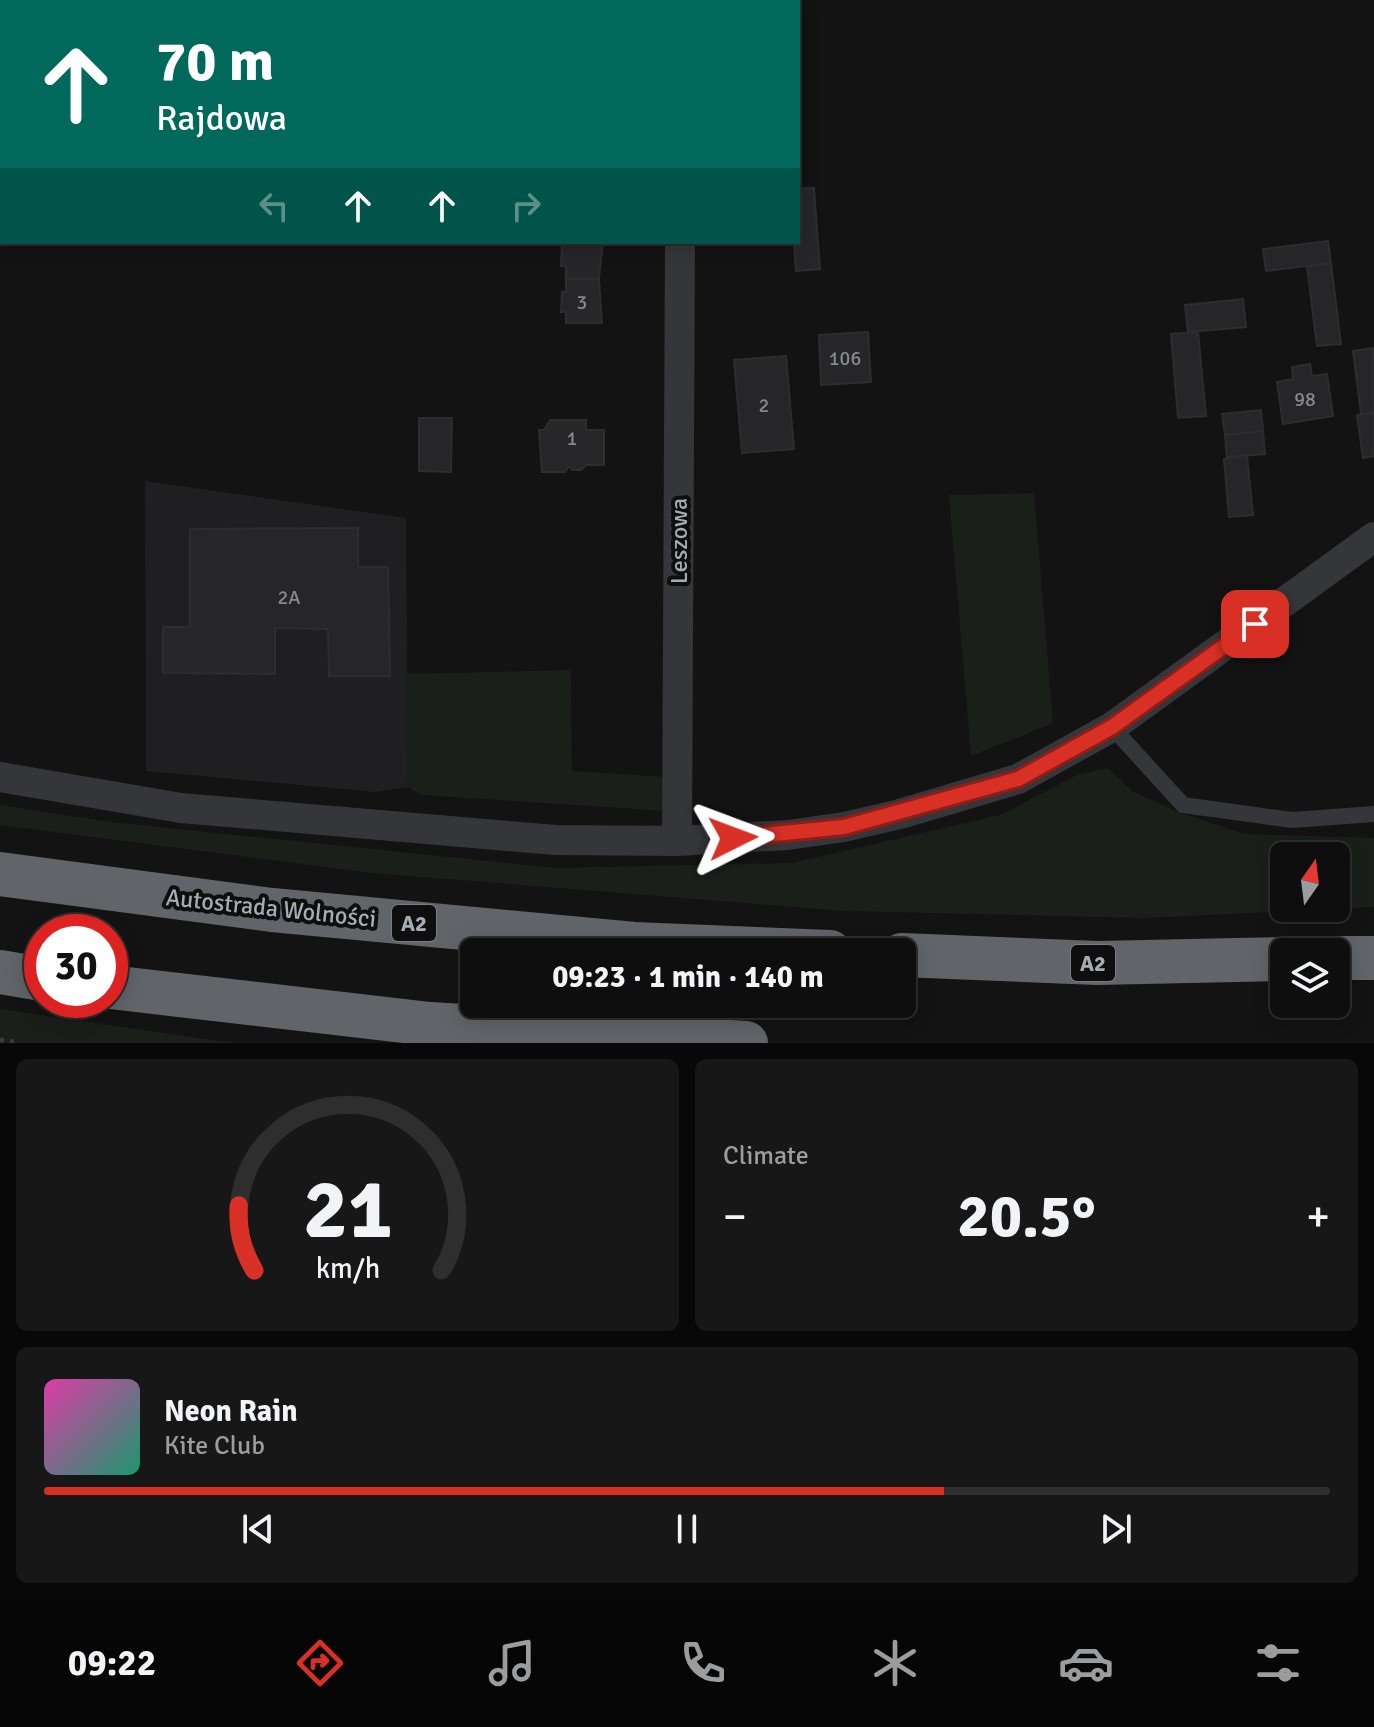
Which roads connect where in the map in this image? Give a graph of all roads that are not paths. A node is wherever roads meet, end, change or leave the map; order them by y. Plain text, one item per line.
1 (680, 244) edge
2 (1374, 537) edge
3 (1112, 727) junction
4 (0, 777) edge
5 (1374, 814) edge
6 (677, 841) junction
7 (0, 874) edge
8 (571, 938) edge
9 (916, 956) edge
10 (1350, 958) edge
11 (1374, 958) edge
12 (1270, 959) edge
13 (0, 972) edge
14 (24, 976) edge
15 (128, 989) edge
16 (746, 1043) edge

1 - 6 street, Leszowa
2 - 3 street
3 - 5 lane
3 - 6 street
4 - 6 street
7 - 8 highway, Autostrada Wolności / A2
9 - 12 highway, A2
10 - 11 highway
13 - 14 highway
15 - 16 highway

